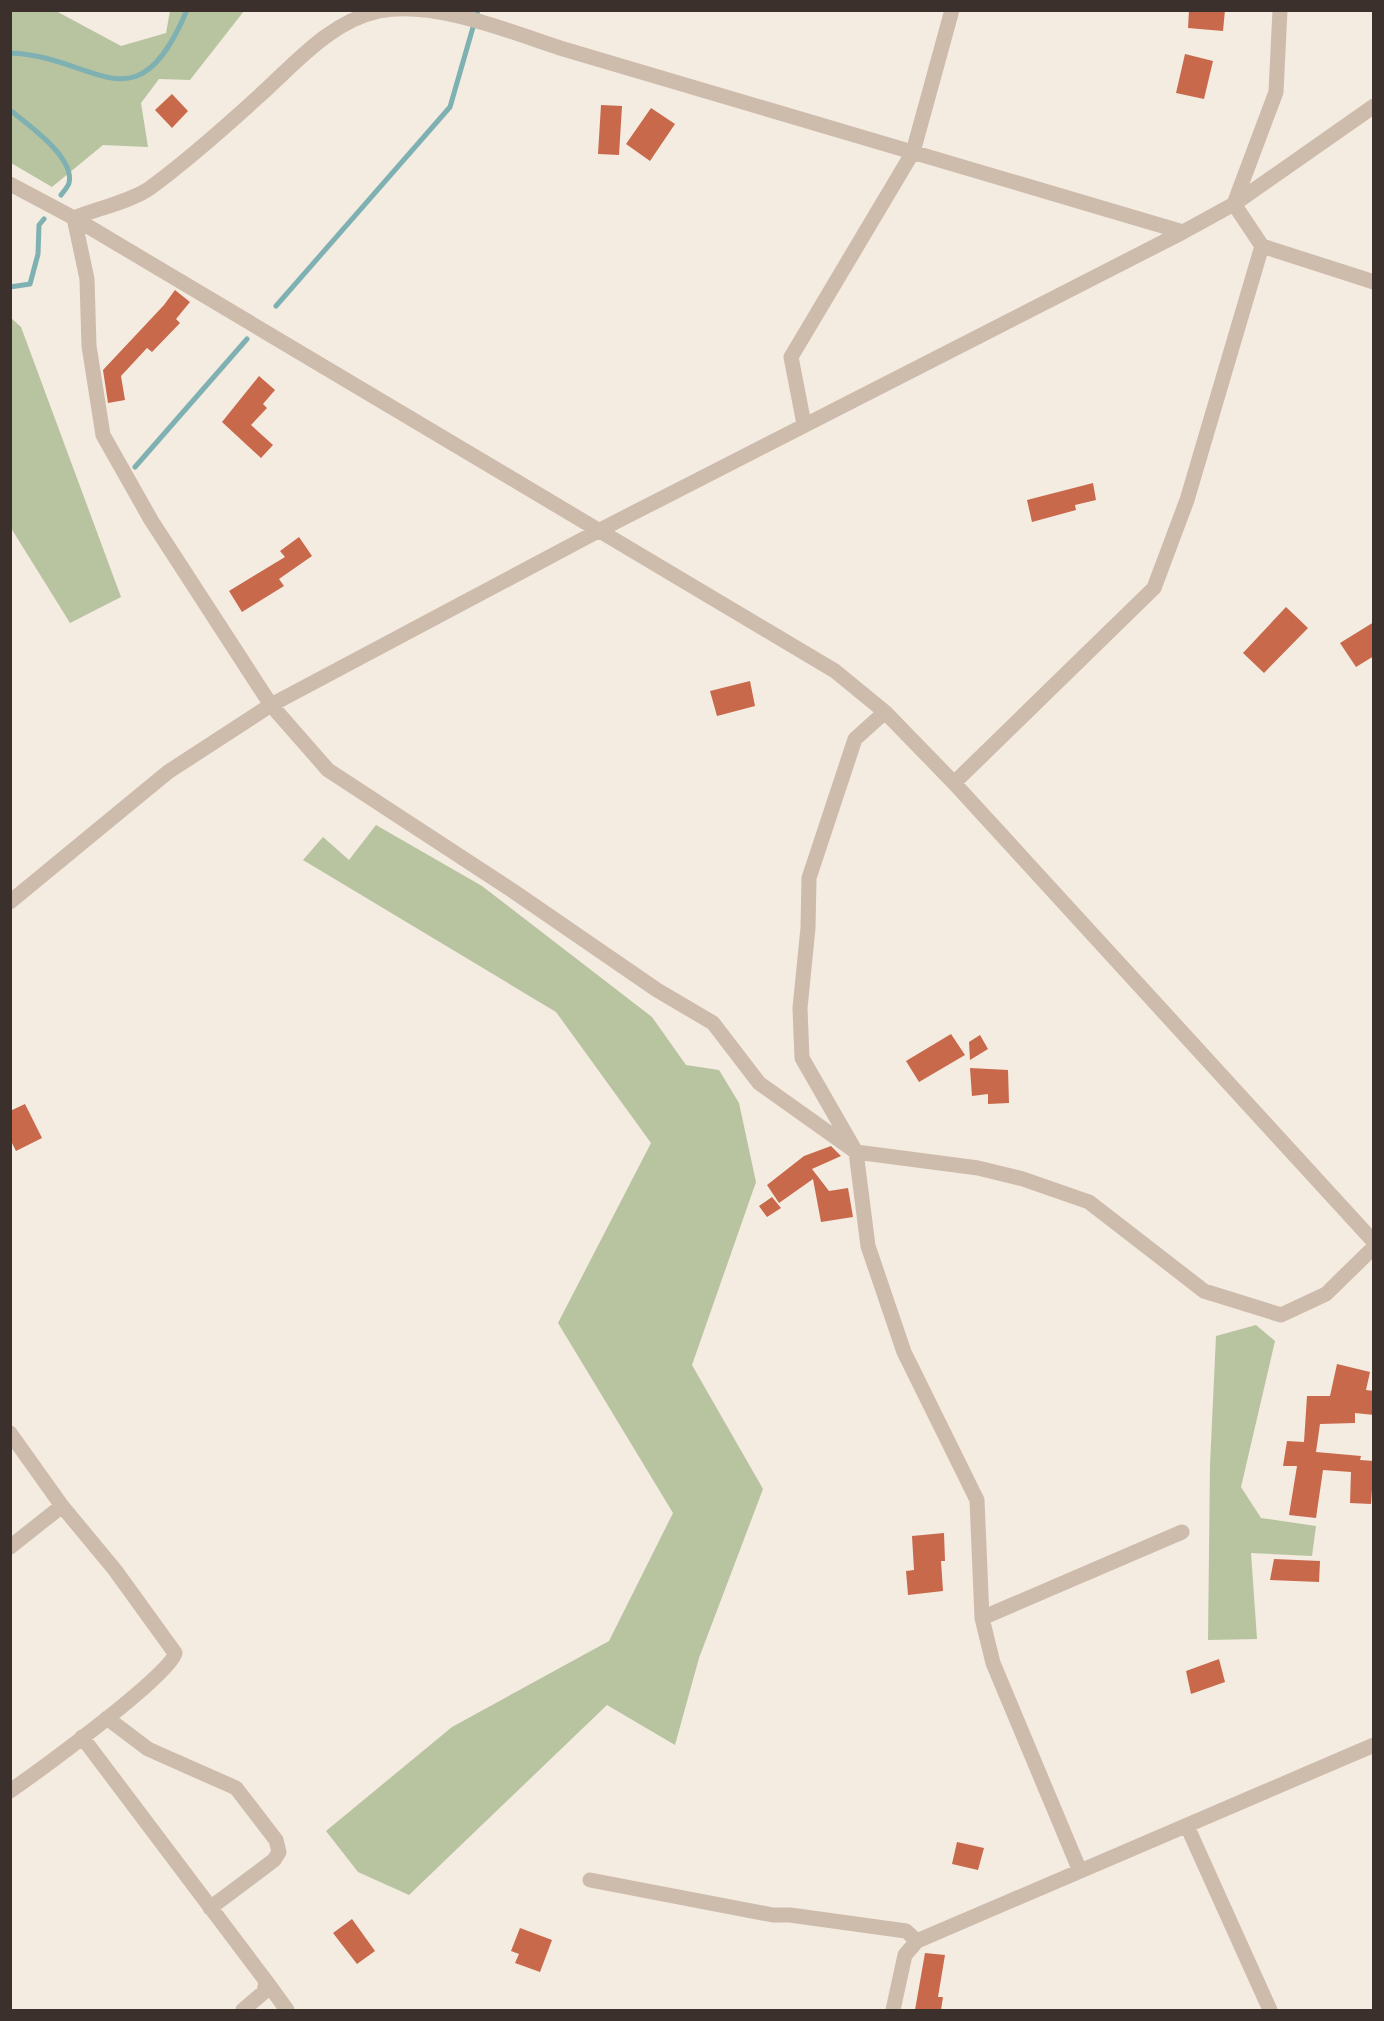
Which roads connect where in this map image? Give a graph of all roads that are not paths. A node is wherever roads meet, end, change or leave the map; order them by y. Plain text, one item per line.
1 (952, 10) edge
2 (1280, 10) edge
3 (490, 17) edge
4 (1374, 106) edge
5 (913, 152) junction
6 (10, 184) edge
7 (1234, 204) junction
8 (75, 218) junction
9 (1183, 232) junction
10 (1262, 246) junction
11 (1374, 282) edge
12 (804, 424) junction
13 (600, 530) junction
14 (271, 705) junction
15 (885, 712) junction
16 (954, 783) junction
17 (10, 902) edge
18 (856, 1152) junction
19 (1374, 1242) edge
20 (1374, 1247) edge
21 (10, 1433) edge
22 (63, 1506) junction
23 (1182, 1532) dead end
24 (10, 1546) edge
25 (982, 1618) junction
26 (106, 1718) junction
27 (82, 1737) junction
28 (1374, 1745) edge
29 (10, 1791) edge
30 (1187, 1826) junction
31 (1080, 1871) junction
32 (590, 1880) dead end
33 (210, 1908) junction
34 (917, 1941) junction
35 (266, 1981) junction
36 (243, 2010) edge
37 (287, 2010) edge
38 (893, 2010) edge
39 (1270, 2010) edge

1 - 5 street
2 - 7 street
3 - 5 street
3 - 8 street
4 - 7 street
5 - 9 street
5 - 12 street
6 - 8 street
7 - 9 street
7 - 10 street
8 - 13 street
8 - 14 street
9 - 12 street
10 - 11 street
10 - 16 street
12 - 13 street
13 - 14 street
13 - 15 street
14 - 17 street
14 - 18 street
15 - 16 street
15 - 18 street
16 - 19 street
18 - 20 street
18 - 25 street
21 - 22 street
22 - 24 street
22 - 26 street
23 - 25 street
25 - 31 street
26 - 27 street
26 - 33 street
27 - 29 street
27 - 33 street
28 - 30 street
30 - 31 street
30 - 39 street
31 - 34 street
32 - 34 street
33 - 35 street
34 - 38 street
35 - 36 street
35 - 37 street

